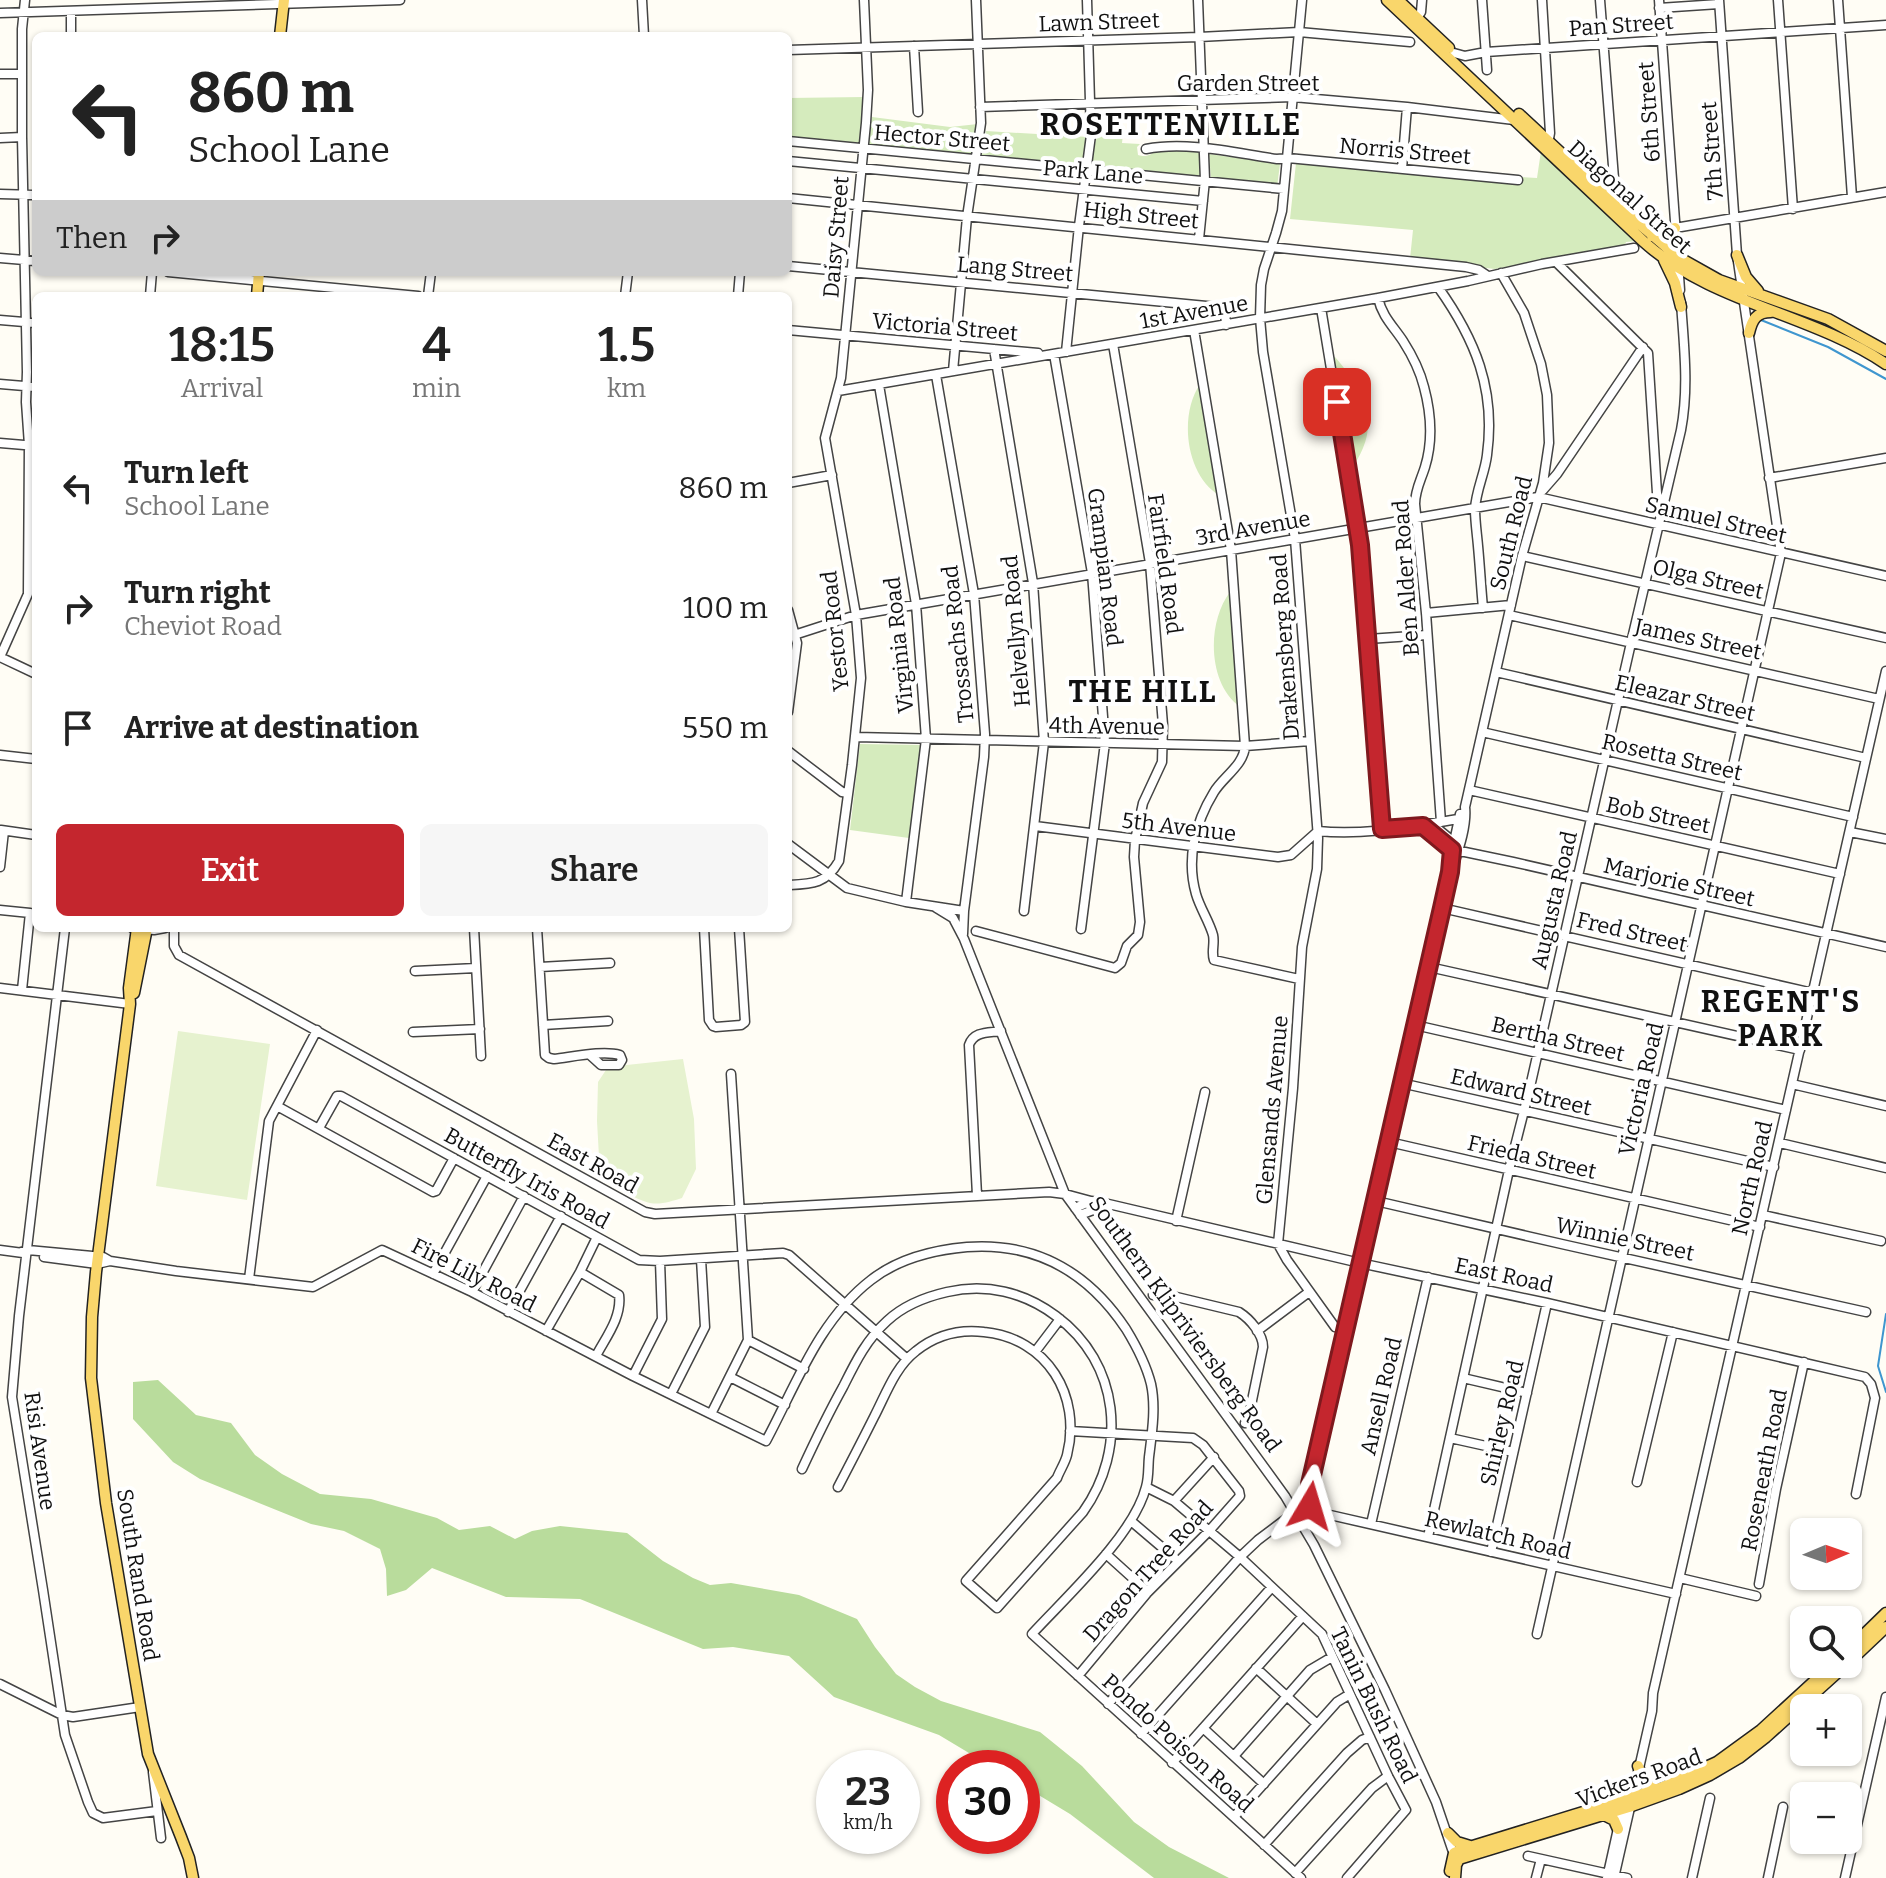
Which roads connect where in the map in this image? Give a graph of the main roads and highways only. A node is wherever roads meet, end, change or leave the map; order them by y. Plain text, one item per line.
1 (1387, 0) edge
2 (1398, 0) edge
3 (283, 2) edge
4 (1418, 22) junction
5 (280, 32) edge
6 (1548, 145) junction
7 (1675, 228) road end
8 (1652, 236) junction
9 (1737, 255) road end
10 (1661, 257) junction
11 (1678, 263) junction
12 (1743, 293) junction
13 (1763, 296) junction
14 (1681, 307) road end
15 (1777, 312) junction
16 (1749, 333) road end
17 (1886, 351) edge
18 (1886, 364) edge
19 (140, 932) edge
20 (1886, 1613) edge
21 (1886, 1627) edge
22 (1862, 1636) edge
23 (1862, 1649) edge
24 (1818, 1678) edge
25 (1831, 1678) edge
26 (1638, 1766) road end
27 (1658, 1789) junction
28 (1627, 1803) junction
29 (1604, 1815) junction
30 (1618, 1829) road end
31 (1448, 1833) road end
32 (1471, 1846) junction
33 (1456, 1856) junction
34 (193, 1878) edge
35 (1452, 1878) edge

1 - 4 main road, Diagonal Street
2 - 4 main road, Diagonal Street
3 - 5 main road
4 - 6 main road, Diagonal Street
4 - 6 main road, Diagonal Street
6 - 8 main road, Diagonal Street
6 - 10 main road, Diagonal Street
7 - 8 main road
8 - 11 main road, Diagonal Street
9 - 13 main road
10 - 11 main road, Diagonal Street
10 - 14 main road
11 - 12 main road, Diagonal Street
12 - 13 main road, Diagonal Street
12 - 15 main road, Diagonal Street
13 - 17 main road, Diagonal Street
15 - 16 main road
15 - 18 main road, Diagonal Street
19 - 34 main road, South Rand Road
20 - 22 main road
21 - 23 main road, Vickers Road
24 - 27 main road, Vickers Road
25 - 28 main road, Vickers Road
26 - 27 main road
27 - 28 main road, Vickers Road
28 - 29 main road, Vickers Road
28 - 32 main road, Vickers Road
29 - 30 main road
29 - 33 main road, Vickers Road
31 - 32 main road
32 - 33 main road, Vickers Road
33 - 35 main road, Southern Klipriviersberg Road

